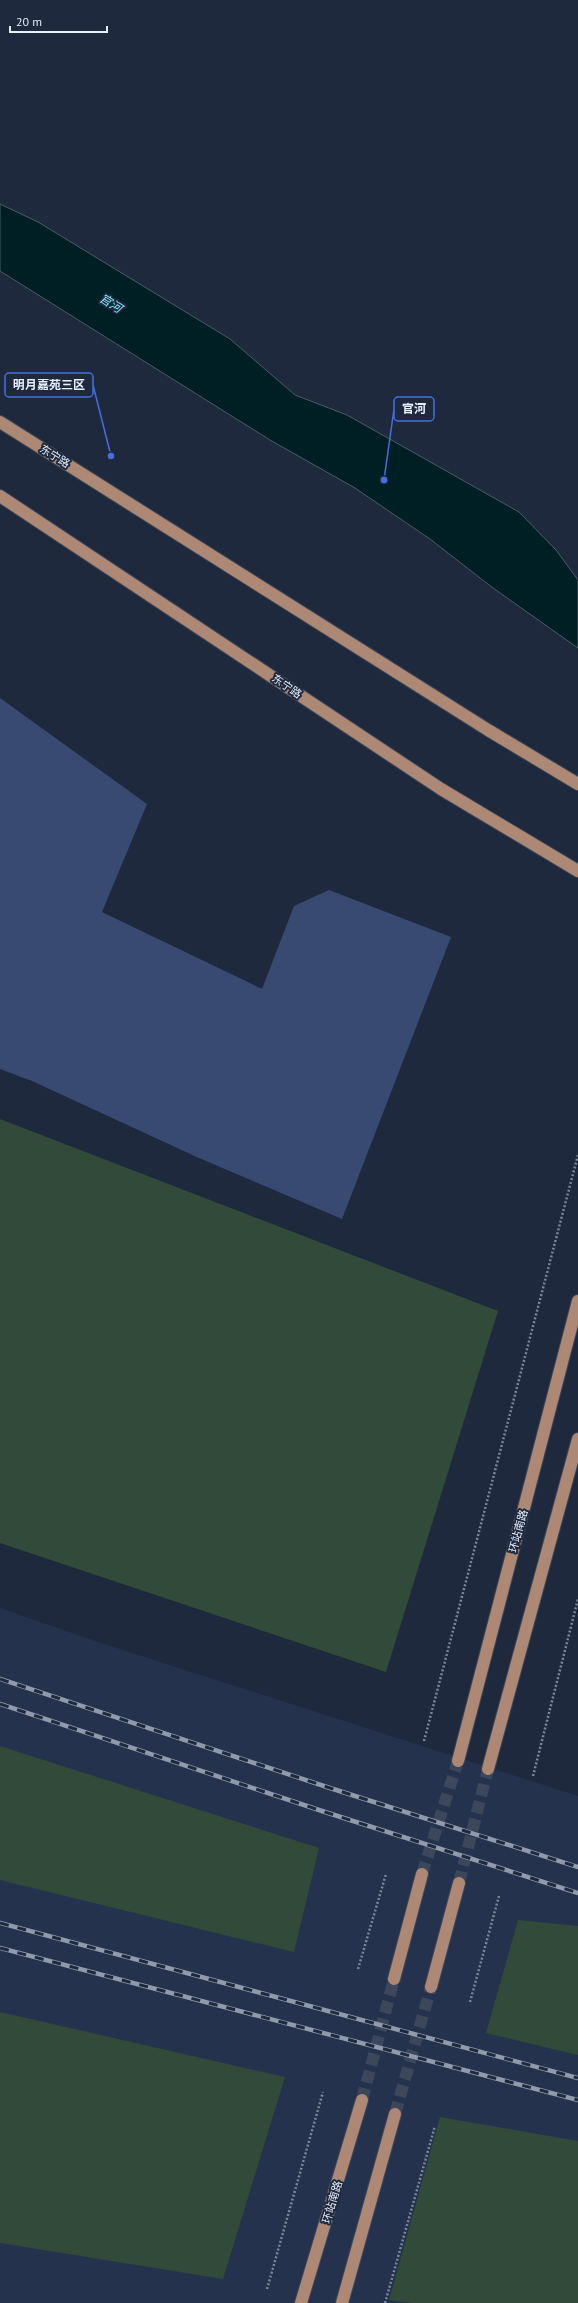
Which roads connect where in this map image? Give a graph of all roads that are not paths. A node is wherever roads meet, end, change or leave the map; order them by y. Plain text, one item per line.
1 (0, 422) edge
2 (0, 496) edge
3 (578, 784) edge
4 (578, 871) edge
5 (578, 1301) edge
6 (578, 1438) edge
7 (458, 1761) tunnel mouth
8 (488, 1769) tunnel mouth
9 (422, 1874) tunnel mouth
10 (459, 1883) tunnel mouth
11 (394, 1979) tunnel mouth
12 (431, 1987) tunnel mouth
13 (362, 2100) tunnel mouth
14 (395, 2114) tunnel mouth
15 (301, 2303) edge
16 (342, 2303) edge

1 - 3 main road, 东宁路
2 - 4 main road, 东宁路
5 - 7 main road, 环站南路
6 - 8 main road
9 - 11 main road
10 - 12 main road
13 - 15 main road, 环站南路
14 - 16 main road

